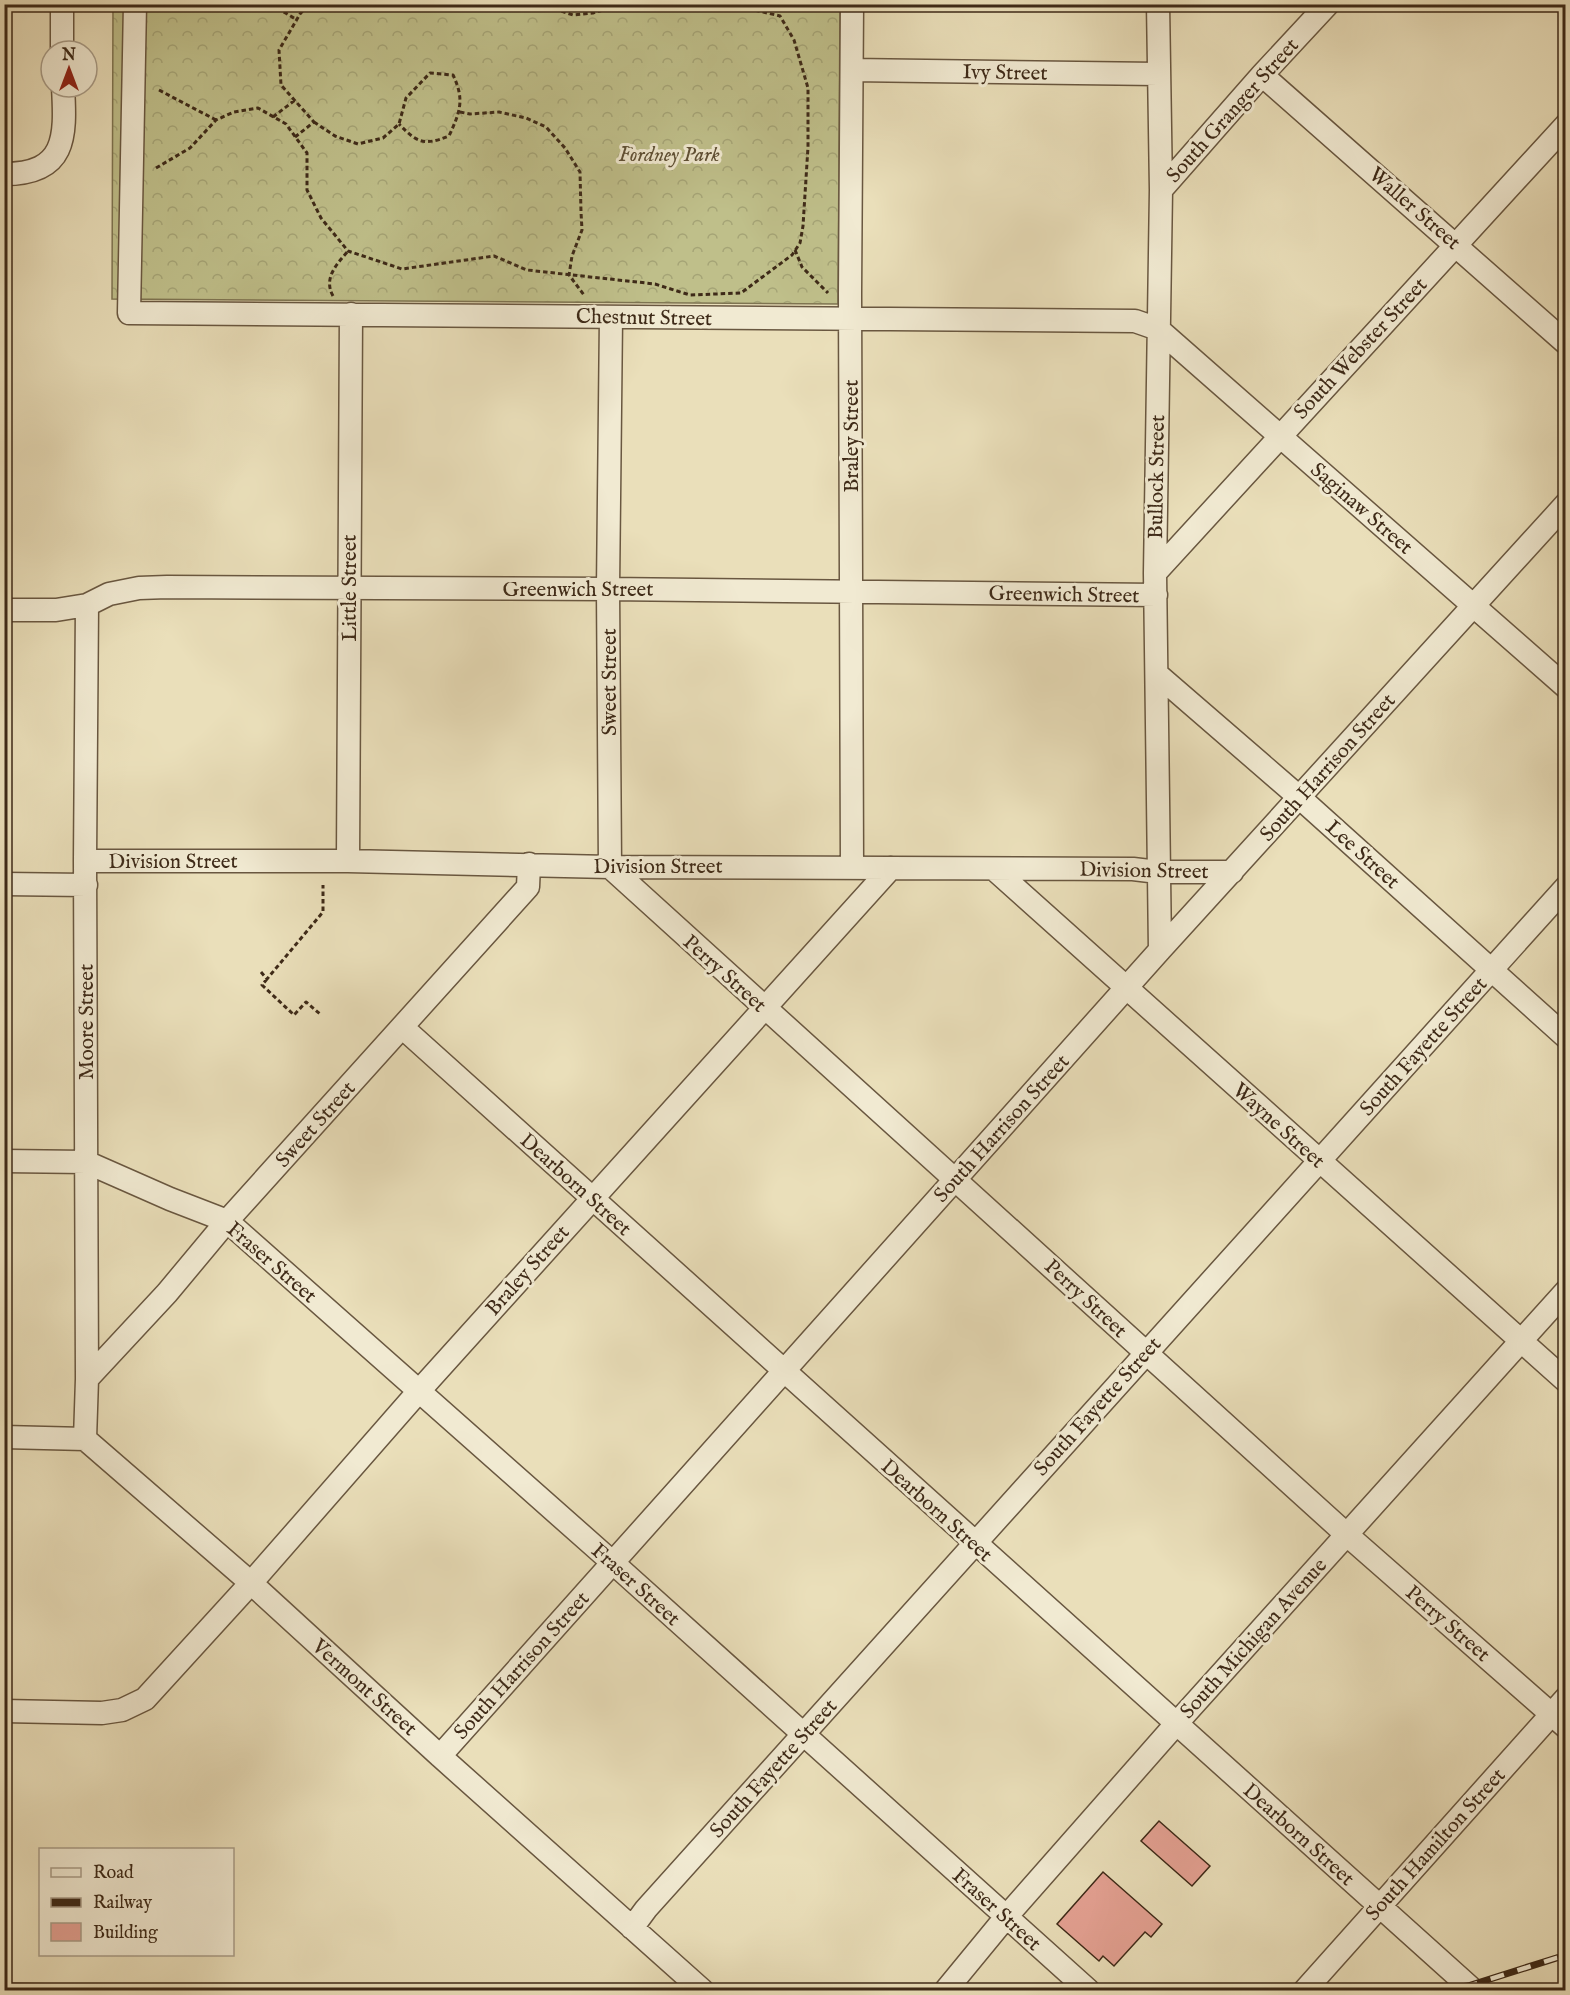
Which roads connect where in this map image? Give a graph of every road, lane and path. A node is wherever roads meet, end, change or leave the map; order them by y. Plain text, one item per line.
1 (62, 4) edge
2 (135, 4) edge
3 (271, 4) edge
4 (309, 4) edge
5 (540, 4) edge
6 (625, 4) edge
7 (729, 4) edge
8 (852, 4) edge
9 (1158, 4) edge
10 (1328, 4) edge
11 (297, 20) junction
12 (62, 39) edge
13 (852, 70) junction
14 (1158, 74) junction
15 (1262, 75) junction
16 (159, 90) dead end
17 (64, 99) edge
18 (295, 100) junction
19 (460, 112) junction
20 (273, 117) junction
21 (216, 120) junction
22 (314, 122) junction
23 (399, 124) junction
24 (1566, 125) edge
25 (295, 137) junction
26 (156, 168) dead end
27 (4, 174) edge
28 (1161, 190) junction
29 (1455, 244) junction
30 (795, 250) junction
31 (348, 251) junction
32 (569, 275) junction
33 (584, 294) dead end
34 (334, 298) dead end
35 (829, 300) dead end
36 (351, 314) junction
37 (611, 316) junction
38 (850, 320) junction
39 (1158, 329) junction
40 (1566, 344) edge
41 (1280, 436) junction
42 (1566, 504) edge
43 (1156, 584) junction
44 (348, 588) junction
45 (608, 589) junction
46 (852, 592) junction
47 (87, 605) junction
48 (1473, 606) junction
49 (4, 610) edge
50 (1158, 675) junction
51 (1566, 687) edge
52 (1299, 797) junction
53 (85, 861) junction
54 (348, 861) junction
55 (529, 864) junction
56 (610, 867) junction
57 (852, 867) junction
58 (891, 868) junction
59 (994, 869) junction
60 (1158, 872) junction
61 (1232, 872) junction
62 (4, 885) edge
63 (86, 885) junction
64 (323, 885) dead end
65 (1566, 887) edge
66 (1160, 950) junction
67 (1491, 970) junction
68 (261, 972) dead end
69 (267, 979) junction
70 (1126, 988) junction
71 (764, 1008) junction
72 (320, 1014) dead end
73 (402, 1027) junction
74 (1566, 1037) edge
75 (4, 1161) edge
76 (1319, 1161) junction
77 (86, 1162) junction
78 (955, 1178) junction
79 (592, 1199) junction
80 (227, 1221) junction
81 (1566, 1291) edge
82 (1520, 1341) junction
83 (1145, 1352) junction
84 (783, 1371) junction
85 (87, 1379) junction
86 (1566, 1381) edge
87 (419, 1391) junction
88 (4, 1437) edge
89 (85, 1439) junction
90 (1346, 1534) junction
91 (975, 1543) junction
92 (612, 1562) junction
93 (251, 1582) junction
94 (4, 1711) edge
95 (1561, 1713) edge
96 (1176, 1724) junction
97 (802, 1735) junction
98 (440, 1756) junction
99 (1379, 1907) junction
100 (1006, 1917) junction
101 (632, 1928) junction
102 (702, 1990) edge
103 (946, 1990) edge
104 (1088, 1990) edge
105 (1305, 1990) edge
106 (1473, 1990) edge

1 - 12 street
2 - 36 street, Chestnut Street
3 - 11 path
4 - 11 path
5 - 6 path
7 - 30 path
8 - 13 street, Braley Street
9 - 14 street, Bullock Street
10 - 15 street, South Granger Street
11 - 18 path
13 - 14 street, Ivy Street
13 - 38 street, Braley Street
14 - 28 street, Bullock Street
15 - 28 street, South Granger Street
15 - 29 street, Waller Street
16 - 21 path
17 - 27 street
18 - 20 path
18 - 22 path
19 - 23 path
19 - 23 path
19 - 32 path
20 - 21 path
20 - 25 path
21 - 26 path
22 - 23 path
22 - 25 path
24 - 29 street, South Webster Street
25 - 31 path
28 - 39 street, Bullock Street
29 - 40 street, Waller Street
29 - 41 street, South Webster Street
30 - 32 path
30 - 35 path
31 - 32 path
31 - 34 path
32 - 33 path
36 - 37 street, Chestnut Street
36 - 44 street, Little Street
37 - 38 street, Chestnut Street
37 - 45 street, Sweet Street
38 - 39 street, Chestnut Street
38 - 46 street, Braley Street
39 - 41 street, Saginaw Street
39 - 43 street, Bullock Street
41 - 43 street, South Webster Street
41 - 48 street, Saginaw Street
42 - 48 street, South Harrison Street
43 - 46 street, Greenwich Street
43 - 50 street, Bullock Street
44 - 45 street, Greenwich Street
44 - 47 street, Greenwich Street
44 - 54 street, Little Street
45 - 46 street, Greenwich Street
45 - 56 street, Sweet Street
46 - 57 street, Braley Street
47 - 49 street, Greenwich Street
47 - 53 street, Moore Street
48 - 51 street, Saginaw Street
48 - 52 street, South Harrison Street
50 - 52 street, Lee Street
50 - 60 street, Bullock Street
52 - 61 street, South Harrison Street
52 - 67 street, Lee Street
53 - 54 street, Division Street
53 - 63 street, Moore Street
54 - 55 street, Division Street
55 - 56 street, Division Street
55 - 73 street, Sweet Street
56 - 57 street, Division Street
56 - 71 street, Perry Street
57 - 58 street, Division Street
58 - 59 street, Division Street
58 - 71 street, Braley Street
59 - 60 street, Division Street
59 - 70 street, Wayne Street
60 - 61 street, Division Street
60 - 66 street, Bullock Street
61 - 66 street, South Harrison Street
62 - 63 street, Division Street
63 - 77 street, Moore Street
64 - 69 path
65 - 67 street, South Fayette Street
66 - 70 street, South Harrison Street
67 - 74 street, Lee Street
67 - 76 street, South Fayette Street
68 - 69 path
69 - 72 path
70 - 76 street, Wayne Street
70 - 78 street, South Harrison Street
71 - 78 street, Perry Street
71 - 79 street, Braley Street
73 - 79 street, Dearborn Street
73 - 80 street, Sweet Street
75 - 77 street
76 - 82 street, Wayne Street
76 - 83 street, South Fayette Street
77 - 80 street, Fraser Street
77 - 85 street, Moore Street
78 - 83 street, Perry Street
78 - 84 street, South Harrison Street
79 - 84 street, Dearborn Street
79 - 87 street, Braley Street
80 - 85 street, Sweet Street
80 - 87 street, Fraser Street
81 - 82 street, South Michigan Avenue
82 - 86 street, Wayne Street
82 - 90 street, South Michigan Avenue
83 - 90 street, Perry Street
83 - 91 street, South Fayette Street
84 - 91 street, Dearborn Street
84 - 92 street, South Harrison Street
85 - 89 street, Moore Street
87 - 92 street, Fraser Street
87 - 93 street, Braley Street
88 - 89 street
89 - 93 street, Vermont Street
90 - 95 street, Perry Street
90 - 96 street, South Michigan Avenue
91 - 96 street, Dearborn Street
91 - 97 street, South Fayette Street
92 - 97 street, Fraser Street
92 - 98 street, South Harrison Street
93 - 94 street, Braley Street
93 - 98 street, Vermont Street
95 - 99 street, South Hamilton Street
96 - 99 street, Dearborn Street
96 - 100 street, South Michigan Avenue
97 - 100 street, Fraser Street
97 - 101 street, South Fayette Street
98 - 101 street, Vermont Street
99 - 105 street, South Hamilton Street
99 - 106 street, Dearborn Street
100 - 103 street, South Michigan Avenue
100 - 104 street, Fraser Street
101 - 102 street, Vermont Street

